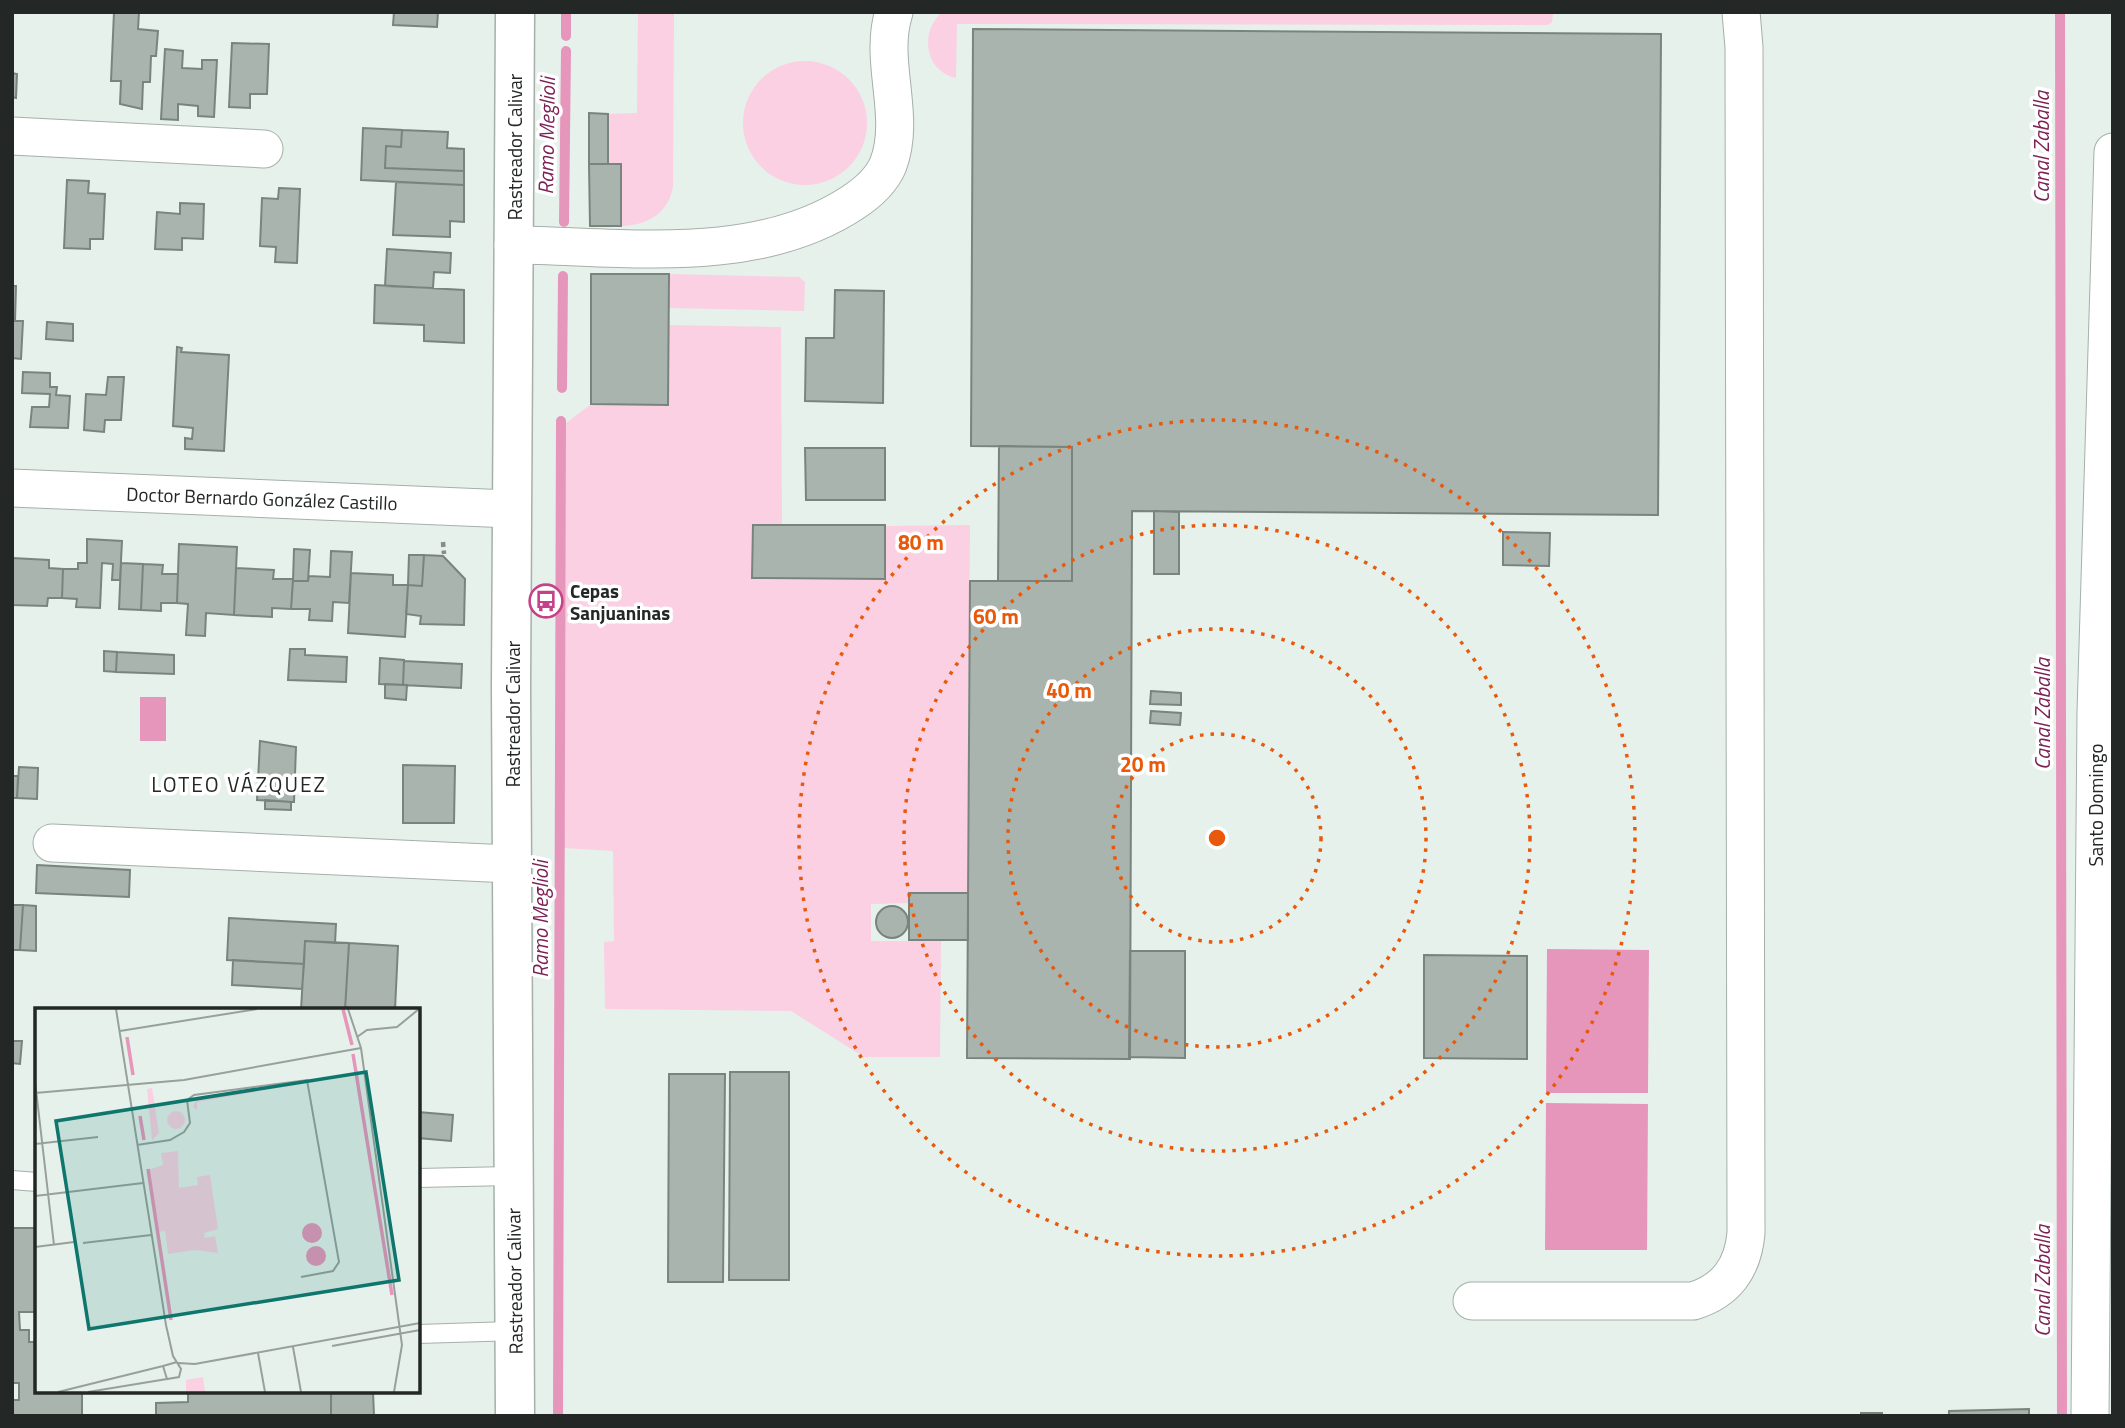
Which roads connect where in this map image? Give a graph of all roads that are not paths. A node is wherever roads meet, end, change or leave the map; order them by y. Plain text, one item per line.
1 (515, 12) edge
2 (894, 12) edge
3 (1741, 12) edge
4 (12, 136) edge
5 (264, 149) dead end
6 (2113, 152) edge
7 (513, 245) junction
8 (12, 488) edge
9 (511, 509) junction
10 (52, 844) dead end
11 (512, 864) junction
12 (512, 1176) junction
13 (420, 1178) edge
14 (12, 1181) edge
15 (35, 1182) edge
16 (1472, 1301) dead end
17 (514, 1331) junction
18 (420, 1334) edge
19 (515, 1416) edge
20 (2090, 1416) edge

1 - 7 main road, Rastreador Calivar
2 - 7 street
3 - 16 street
4 - 5 street
6 - 20 street, Santo Domingo
7 - 9 main road, Rastreador Calivar
8 - 9 street, Doctor Bernardo González Castillo
9 - 11 main road, Rastreador Calivar
10 - 11 street
11 - 12 main road, Rastreador Calivar
12 - 13 lane
12 - 17 main road, Rastreador Calivar
14 - 15 lane
17 - 18 lane
17 - 19 main road, Rastreador Calivar

